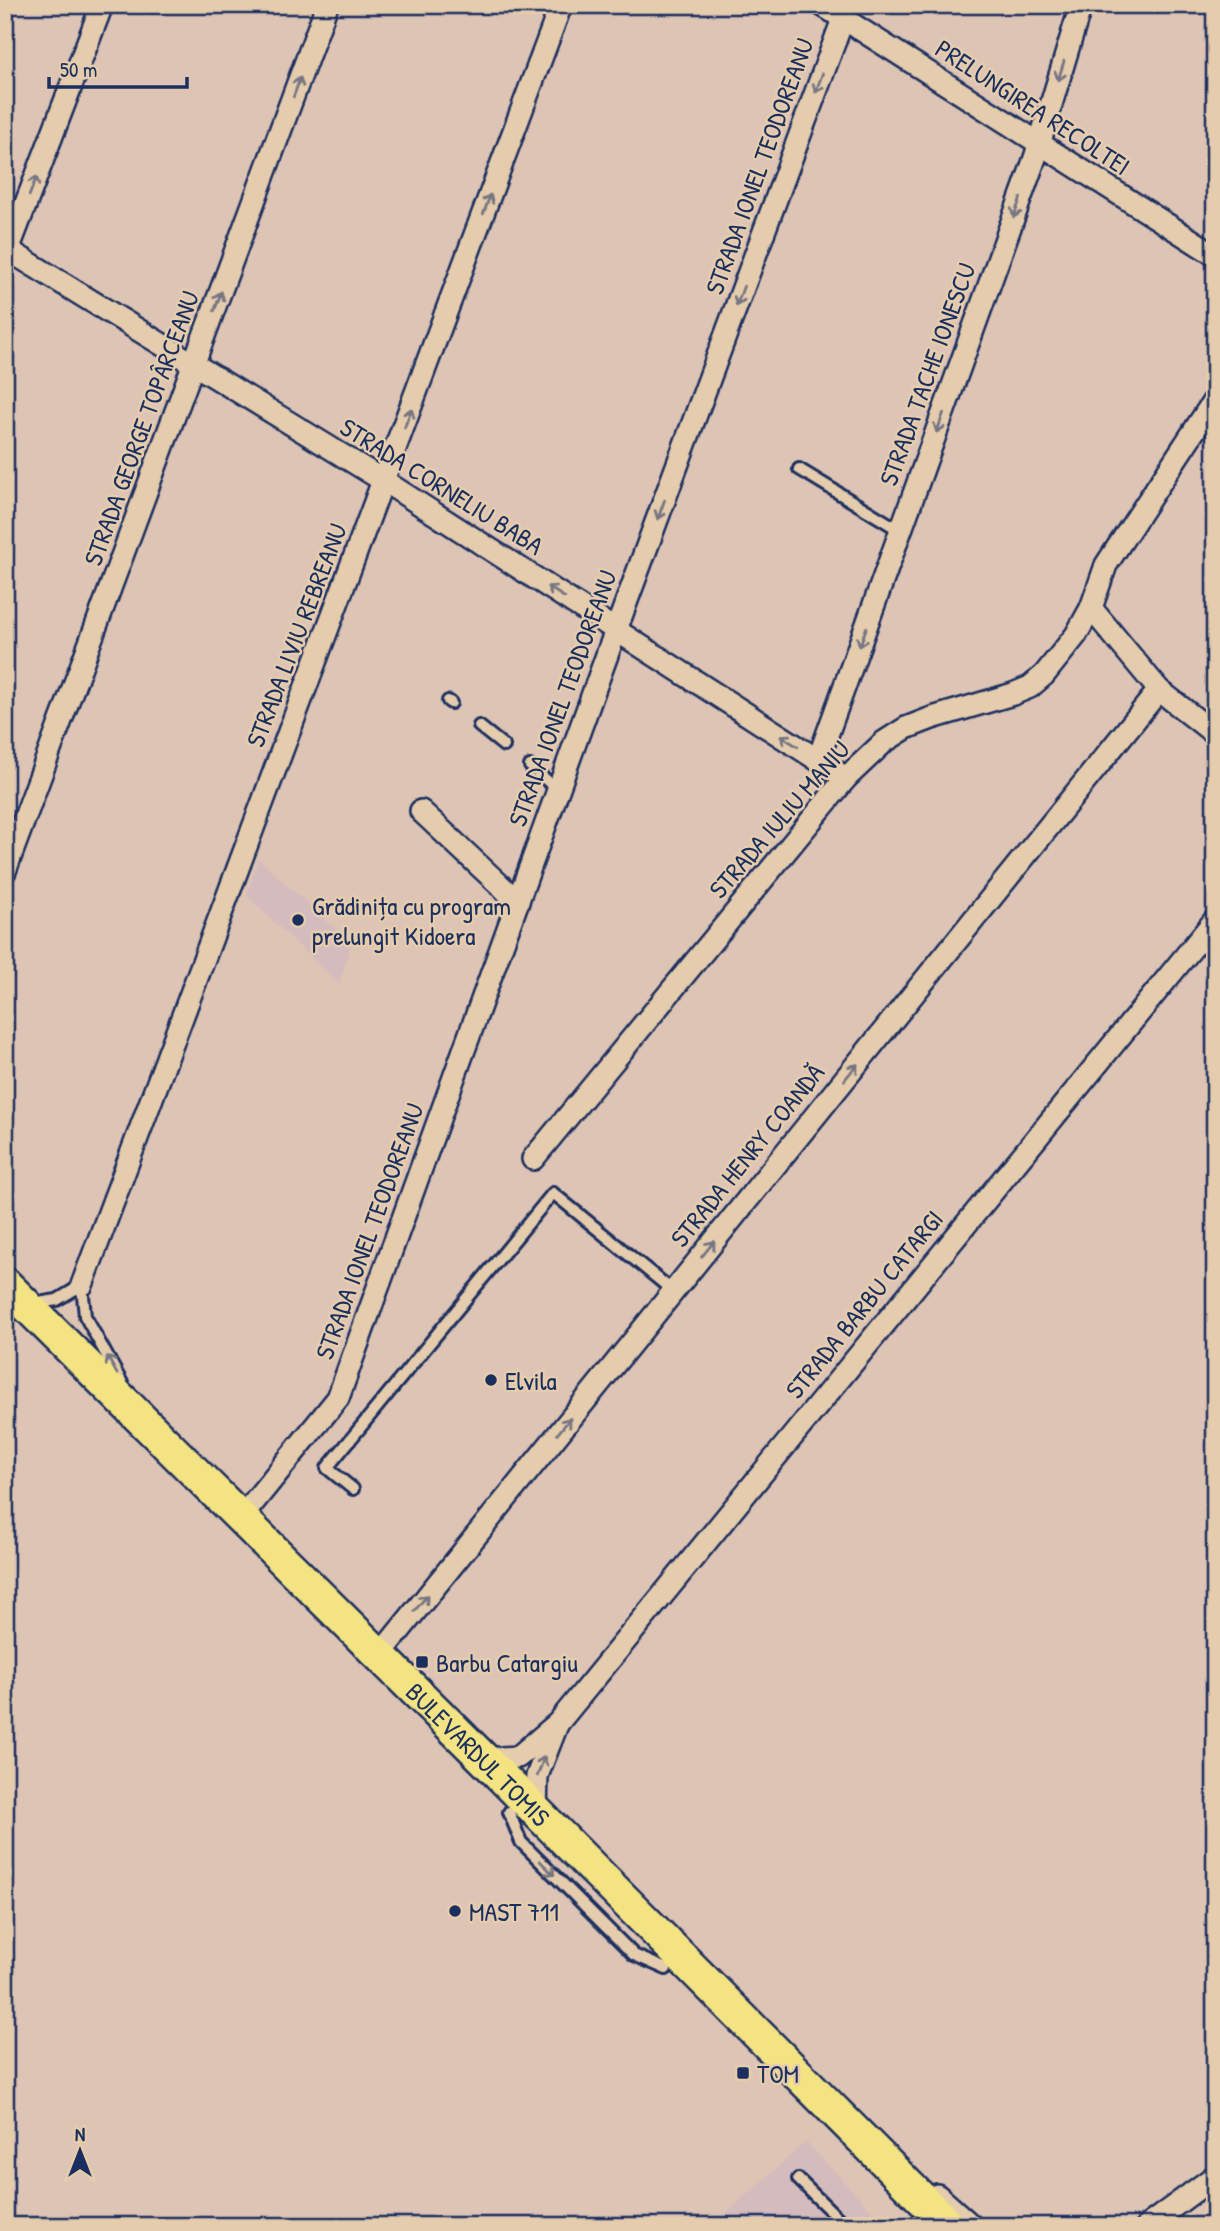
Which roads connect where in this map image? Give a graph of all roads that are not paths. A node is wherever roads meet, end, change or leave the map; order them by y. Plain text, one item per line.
1 (102, 5) edge
2 (327, 5) edge
3 (561, 5) edge
4 (822, 5) edge
5 (1082, 5) edge
6 (843, 19) junction
7 (1039, 144) junction
8 (6, 252) edge
9 (1215, 255) edge
10 (195, 365) junction
11 (1215, 398) edge
12 (799, 470) dead end
13 (384, 481) junction
14 (901, 531) junction
15 (1091, 608) junction
16 (616, 630) junction
17 (1159, 690) junction
18 (479, 726) dead end
19 (1215, 734) edge
20 (504, 746) dead end
21 (818, 760) junction
22 (530, 766) dead end
23 (846, 778) junction
24 (558, 790) junction
25 (421, 811) dead end
26 (5, 871) edge
27 (518, 902) junction
28 (1215, 920) edge
29 (533, 1158) dead end
30 (82, 1285) junction
31 (673, 1291) junction
32 (12, 1300) edge
33 (146, 1425) junction
34 (353, 1489) dead end
35 (240, 1519) junction
36 (379, 1656) junction
37 (558, 1723) junction
38 (484, 1759) junction
39 (523, 1812) junction
40 (843, 2120) junction
41 (1215, 2176) edge
42 (798, 2179) dead end
43 (846, 2226) edge
44 (922, 2226) edge
45 (949, 2226) edge
46 (972, 2226) edge
47 (1147, 2226) edge

8 -> 1 street
10 -> 2 street, STRADA GEORGE TOPÂRCEANU
13 -> 3 street, STRADA LIVIU REBREANU
4 - 6 street, PRELUNGIREA RECOLTEI
5 -> 7 street, STRADA TACHE IONESCU
6 - 7 street, PRELUNGIREA RECOLTEI
6 -> 16 street, STRADA IONEL TEODOREANU
7 - 9 street, PRELUNGIREA RECOLTEI
7 -> 14 street, STRADA TACHE IONESCU
8 - 10 street, STRADA CORNELIU BABA
10 - 13 street, STRADA CORNELIU BABA
10 - 26 street, STRADA GEORGE TOPÂRCEANU
11 - 15 street, STRADA IULIU MANIU
12 - 14 lane
16 -> 13 street, STRADA CORNELIU BABA
13 - 30 street, STRADA LIVIU REBREANU
14 -> 21 street, STRADA TACHE IONESCU
15 - 17 street
15 - 23 street, STRADA IULIU MANIU
21 -> 16 street, STRADA CORNELIU BABA
16 - 24 street, STRADA IONEL TEODOREANU
17 - 19 street
31 -> 17 street, STRADA HENRY COANDĂ
18 - 20 lane
21 - 23 street, STRADA CORNELIU BABA
22 - 24 lane
23 - 29 street, STRADA IULIU MANIU
24 - 27 street, STRADA IONEL TEODOREANU
25 - 27 street
27 - 35 street, STRADA IONEL TEODOREANU
28 - 37 street, STRADA BARBU CATARGI
30 - 32 lane
33 -> 30 lane, STRADA LIVIU REBREANU
31 - 34 lane
36 -> 31 street, STRADA HENRY COANDĂ
32 - 33 main road, BULEVARDUL TOMIS
32 - 39 main road, BULEVARDUL TOMIS
33 - 35 main road, BULEVARDUL TOMIS
35 - 36 main road, BULEVARDUL TOMIS
36 - 38 main road, BULEVARDUL TOMIS
37 - 38 street, STRADA BARBU CATARGI
39 -> 37 street, STRADA BARBU CATARGI
38 - 39 main road, BULEVARDUL TOMIS
39 - 40 main road, BULEVARDUL TOMIS
39 -> 44 main road, BULEVARDUL TOMIS
40 - 45 main road, BULEVARDUL TOMIS
40 - 46 street
41 - 47 street
42 - 43 lane

